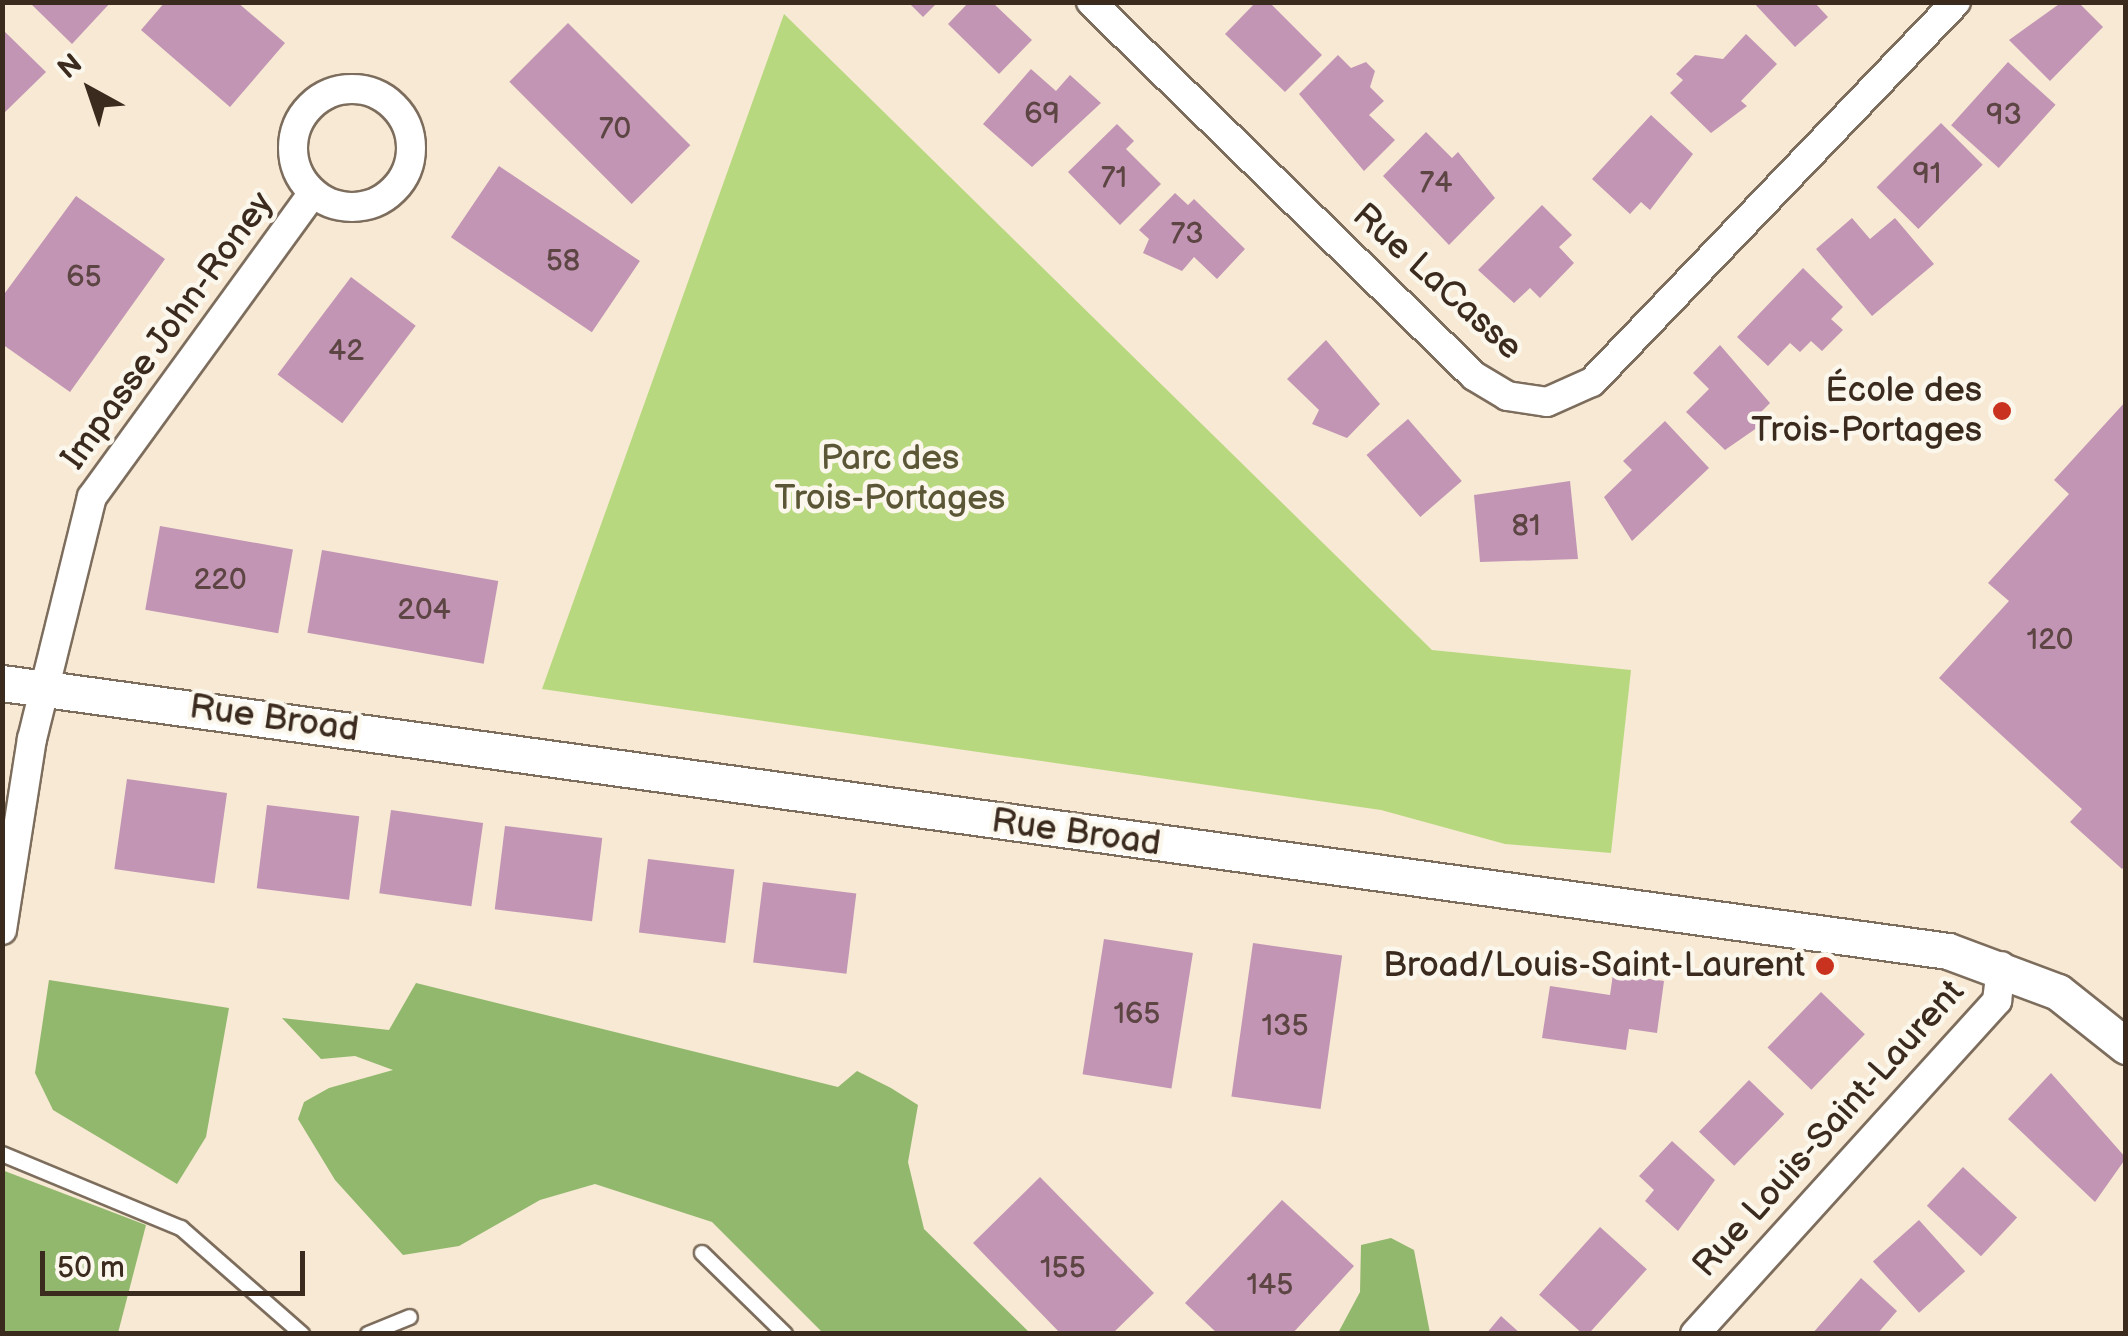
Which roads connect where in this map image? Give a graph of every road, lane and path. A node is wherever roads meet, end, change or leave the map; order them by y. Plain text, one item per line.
1 (1091, 2) edge
2 (1956, 2) edge
3 (313, 193) junction
4 (2, 684) edge
5 (45, 689) junction
6 (2, 930) edge
7 (2001, 966) junction
8 (2126, 1046) edge
9 (2, 1154) edge
10 (702, 1253) dead end
11 (410, 1318) dead end
12 (302, 1334) edge
13 (368, 1334) edge
14 (785, 1334) edge
15 (1695, 1334) edge

1 - 2 street, Rue LaCasse
3 - 3 street, Impasse John-Roney
3 - 5 street, Impasse John-Roney
4 - 5 street, Rue Broad
5 - 6 street, Impasse John-Roney
5 - 7 street, Rue Broad
7 - 8 street, Rue Broad
7 - 15 street, Rue Louis-Saint-Laurent
9 - 12 lane
10 - 14 lane
11 - 13 lane

